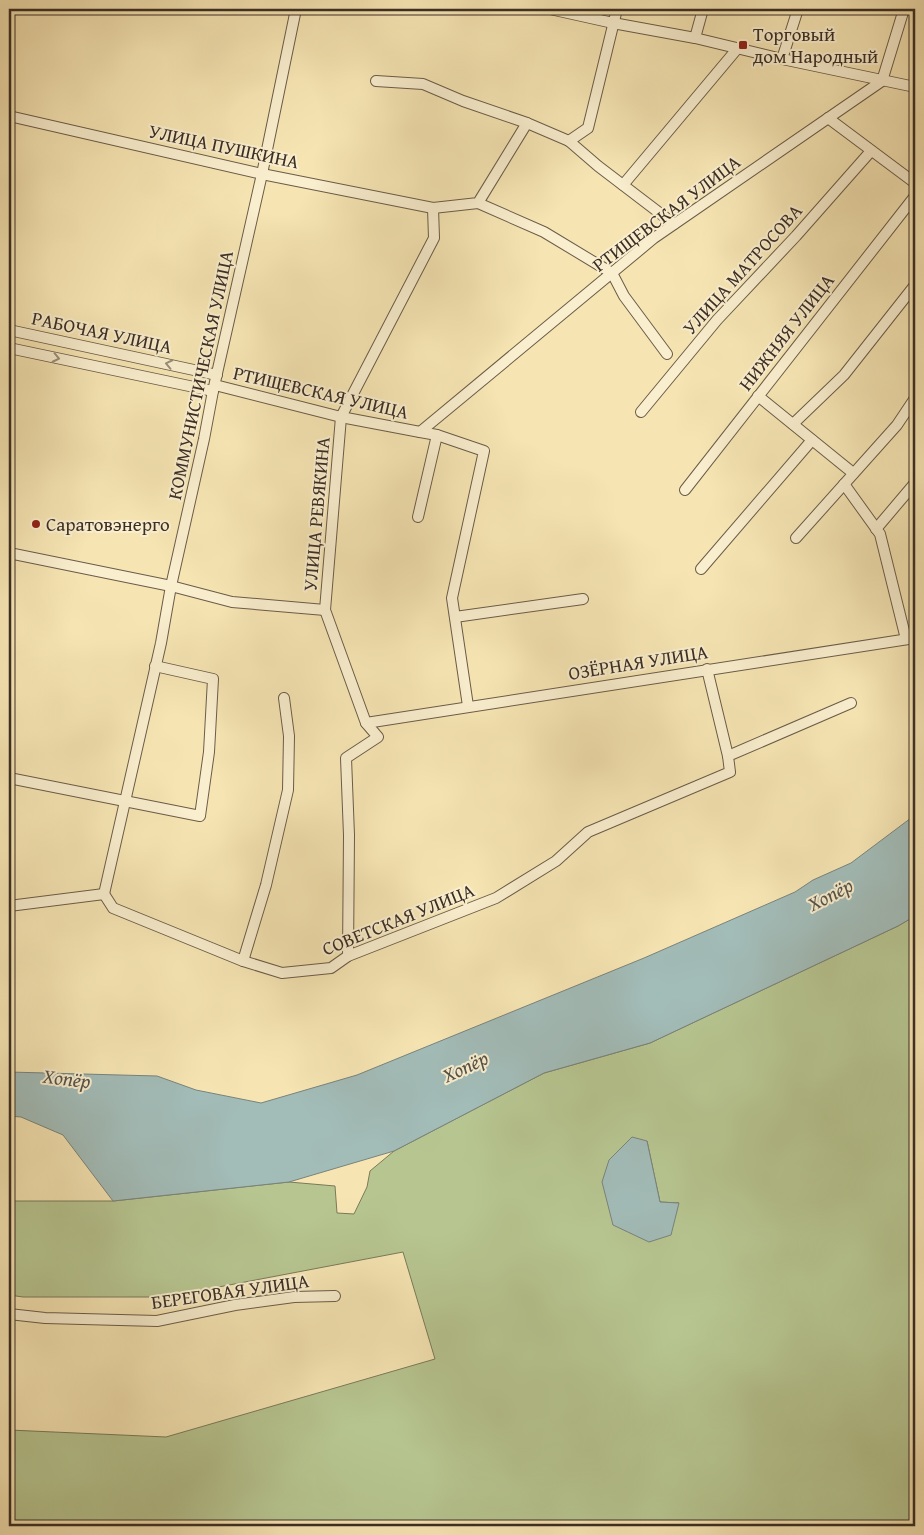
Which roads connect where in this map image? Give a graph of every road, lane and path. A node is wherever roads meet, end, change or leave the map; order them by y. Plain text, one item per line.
1 (296, 9) edge
2 (550, 9) edge
3 (617, 9) edge
4 (703, 9) edge
5 (798, 9) edge
6 (904, 9) edge
7 (613, 23) junction
8 (695, 38) junction
9 (737, 48) junction
10 (782, 59) junction
11 (376, 81) dead end
12 (882, 81) junction
13 (915, 87) edge
14 (9, 116) edge
15 (828, 118) junction
16 (527, 123) junction
17 (569, 142) junction
18 (871, 151) junction
19 (262, 174) junction
20 (915, 183) edge
21 (622, 185) junction
22 (915, 196) edge
23 (478, 203) junction
24 (433, 208) junction
25 (674, 224) junction
26 (612, 273) junction
27 (915, 285) edge
28 (9, 330) edge
29 (9, 348) edge
30 (667, 354) dead end
31 (215, 384) junction
32 (758, 396) junction
33 (915, 398) edge
34 (641, 412) dead end
35 (342, 417) junction
36 (794, 424) junction
37 (420, 432) junction
38 (437, 435) junction
39 (812, 440) junction
40 (853, 474) junction
41 (915, 483) edge
42 (844, 484) junction
43 (684, 490) dead end
44 (418, 517) dead end
45 (876, 529) junction
46 (796, 538) dead end
47 (9, 553) edge
48 (701, 569) dead end
49 (171, 586) junction
50 (583, 599) dead end
51 (325, 610) junction
52 (455, 617) junction
53 (911, 639) edge
54 (155, 666) junction
55 (707, 669) junction
56 (284, 698) dead end
57 (851, 703) dead end
58 (468, 706) junction
59 (366, 723) junction
60 (728, 756) junction
61 (9, 778) edge
62 (126, 802) junction
63 (104, 894) junction
64 (9, 906) edge
65 (348, 956) junction
66 (243, 961) junction
67 (335, 1296) dead end
68 (9, 1314) edge

1 - 19 street, КОММУНИСТИЧЕСКАЯ УЛИЦА
2 - 7 street
3 - 7 street
4 - 8 street
5 - 10 street
6 - 12 street
7 - 8 street
7 - 17 street
8 - 9 street
9 - 10 street
9 - 21 street
10 - 12 street
11 - 16 street
12 - 13 street
12 - 15 street, РТИЩЕВСКАЯ УЛИЦА
14 - 19 street, УЛИЦА ПУШКИНА
15 - 18 street
15 - 25 street, РТИЩЕВСКАЯ УЛИЦА
16 - 17 street
16 - 23 street
17 - 21 street
18 - 20 street
18 - 34 street, УЛИЦА МАТРОСОВА
19 - 24 street, УЛИЦА ПУШКИНА
19 - 31 street, КОММУНИСТИЧЕСКАЯ УЛИЦА
21 - 25 street
22 - 32 street, НИЖНЯЯ УЛИЦА
23 - 24 street
23 - 26 street
24 - 35 street, УЛИЦА РЕВЯКИНА
25 - 26 street, РТИЩЕВСКАЯ УЛИЦА
26 - 30 street
26 - 37 street, РТИЩЕВСКАЯ УЛИЦА
27 - 36 street
31 -> 28 street, РАБОЧАЯ УЛИЦА
29 -> 31 street, РАБОЧАЯ УЛИЦА
31 - 35 street, РТИЩЕВСКАЯ УЛИЦА
31 - 49 street, КОММУНИСТИЧЕСКАЯ УЛИЦА
32 - 36 street
32 - 43 street, НИЖНЯЯ УЛИЦА
33 - 40 street
35 - 37 street, РТИЩЕВСКАЯ УЛИЦА
35 - 51 street, УЛИЦА РЕВЯКИНА
36 - 39 street
37 - 38 street, РТИЩЕВСКАЯ УЛИЦА
38 - 44 street
38 - 52 street, РТИЩЕВСКАЯ УЛИЦА
39 - 40 street
39 - 48 street
40 - 42 street
41 - 45 street
42 - 45 street
42 - 46 street
45 - 53 street
47 - 49 street
49 - 51 street
49 - 54 street, КОММУНИСТИЧЕСКАЯ УЛИЦА
50 - 52 street
51 - 59 street, УЛИЦА РЕВЯКИНА
52 - 58 street, РТИЩЕВСКАЯ УЛИЦА
53 - 55 street, ОЗЁРНАЯ УЛИЦА
54 - 62 street, КОММУНИСТИЧЕСКАЯ УЛИЦА
54 - 62 street
55 - 58 street, ОЗЁРНАЯ УЛИЦА
55 - 60 street
56 - 66 street
57 - 60 street
58 - 59 street, ОЗЁРНАЯ УЛИЦА
59 - 65 street, УЛИЦА РЕВЯКИНА
60 - 65 street, СОВЕТСКАЯ УЛИЦА
61 - 62 street
62 - 63 street, КОММУНИСТИЧЕСКАЯ УЛИЦА
63 - 64 street
63 - 66 street, СОВЕТСКАЯ УЛИЦА
65 - 66 street, СОВЕТСКАЯ УЛИЦА
67 - 68 street, БЕРЕГОВАЯ УЛИЦА

